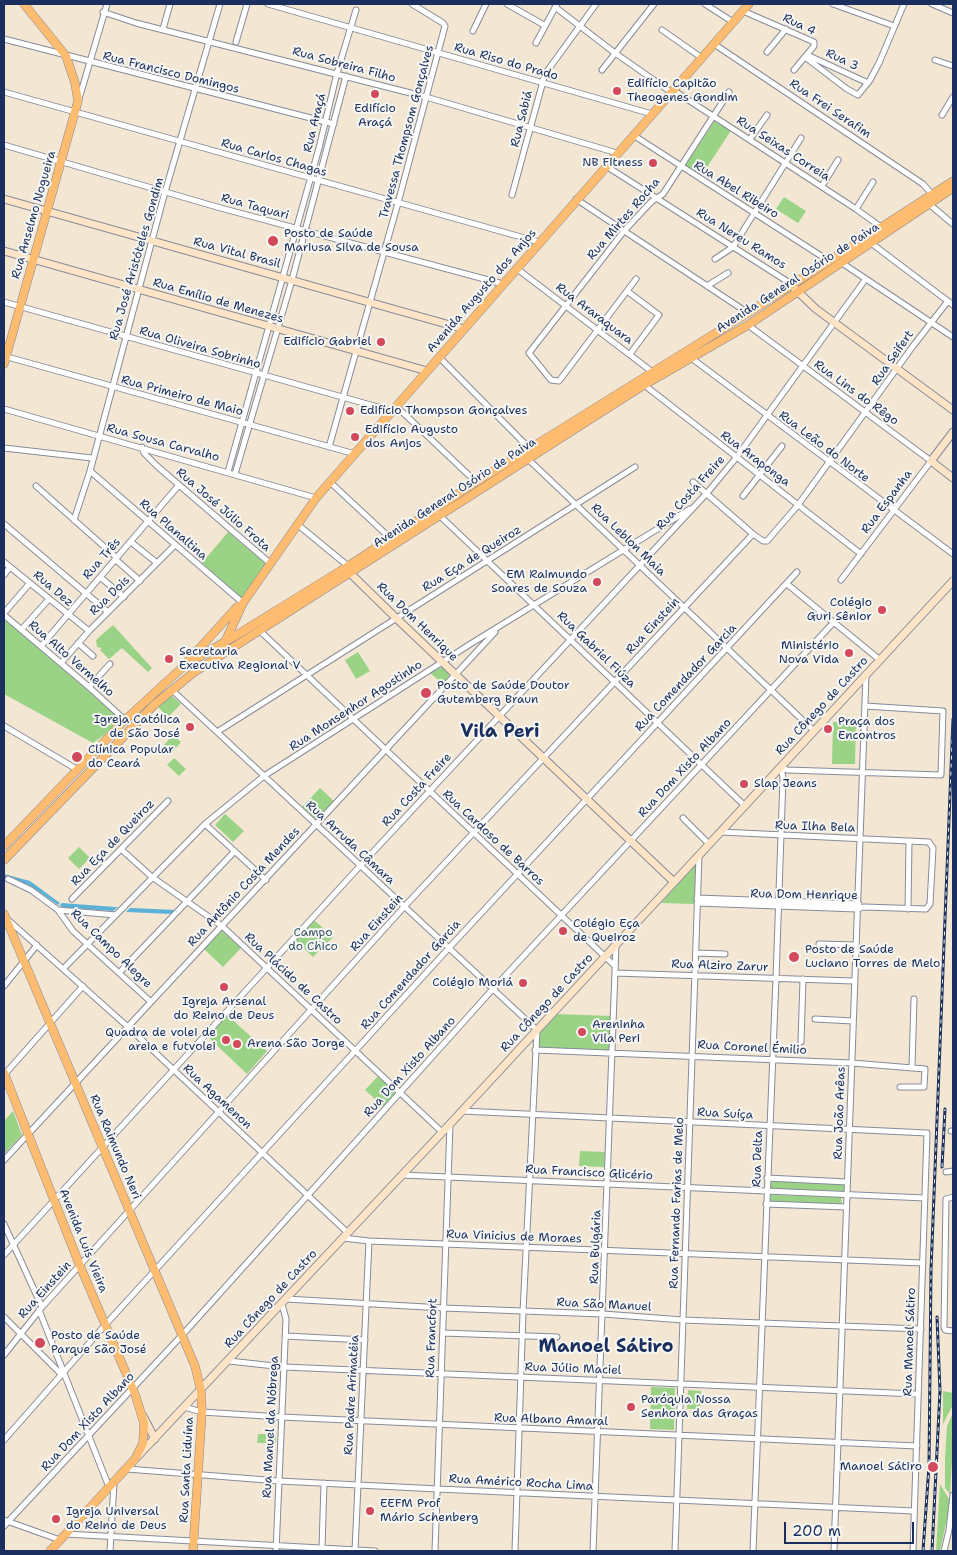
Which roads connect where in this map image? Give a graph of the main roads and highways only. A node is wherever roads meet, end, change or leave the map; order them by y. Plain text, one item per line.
1 (24, 4) edge
2 (749, 4) edge
3 (953, 181) edge
4 (953, 188) edge
5 (794, 289) junction
6 (4, 358) edge
7 (641, 382) junction
8 (608, 403) junction
9 (349, 570) junction
10 (243, 603) junction
11 (224, 643) junction
12 (213, 660) junction
13 (185, 665) junction
14 (4, 846) edge
15 (4, 860) edge
16 (4, 915) edge
17 (4, 1074) edge
18 (201, 1391) joint
19 (50, 1551) edge
20 (194, 1551) edge

1 - 6 main road, Rua Anselmo Nogueira
2 - 10 main road, Avenida Augusto dos Anjos
3 - 5 main road, Avenida General Osório de Paiva
4 - 5 main road, Avenida General Osório de Paiva
5 - 7 main road, Avenida General Osório de Paiva
5 - 7 main road, Avenida General Osório de Paiva
7 - 8 main road, Avenida General Osório de Paiva
8 - 9 main road, Avenida General Osório de Paiva
8 - 9 main road, Avenida General Osório de Paiva
9 - 11 main road, Avenida General Osório de Paiva
9 - 12 main road, Avenida General Osório de Paiva
10 - 11 main road, Avenida Augusto dos Anjos
10 - 13 main road, Avenida Augusto dos Anjos
11 - 12 main road, Avenida Augusto dos Anjos
11 - 13 main road, Avenida General Osório de Paiva
12 - 15 main road, Avenida General Osório de Paiva
13 - 14 main road, Avenida General Osório de Paiva
16 - 18 main road, Rua Raimundo Neri
17 - 19 main road, Avenida Luís Vieira
18 - 20 main road, Rua Santa Liduína

